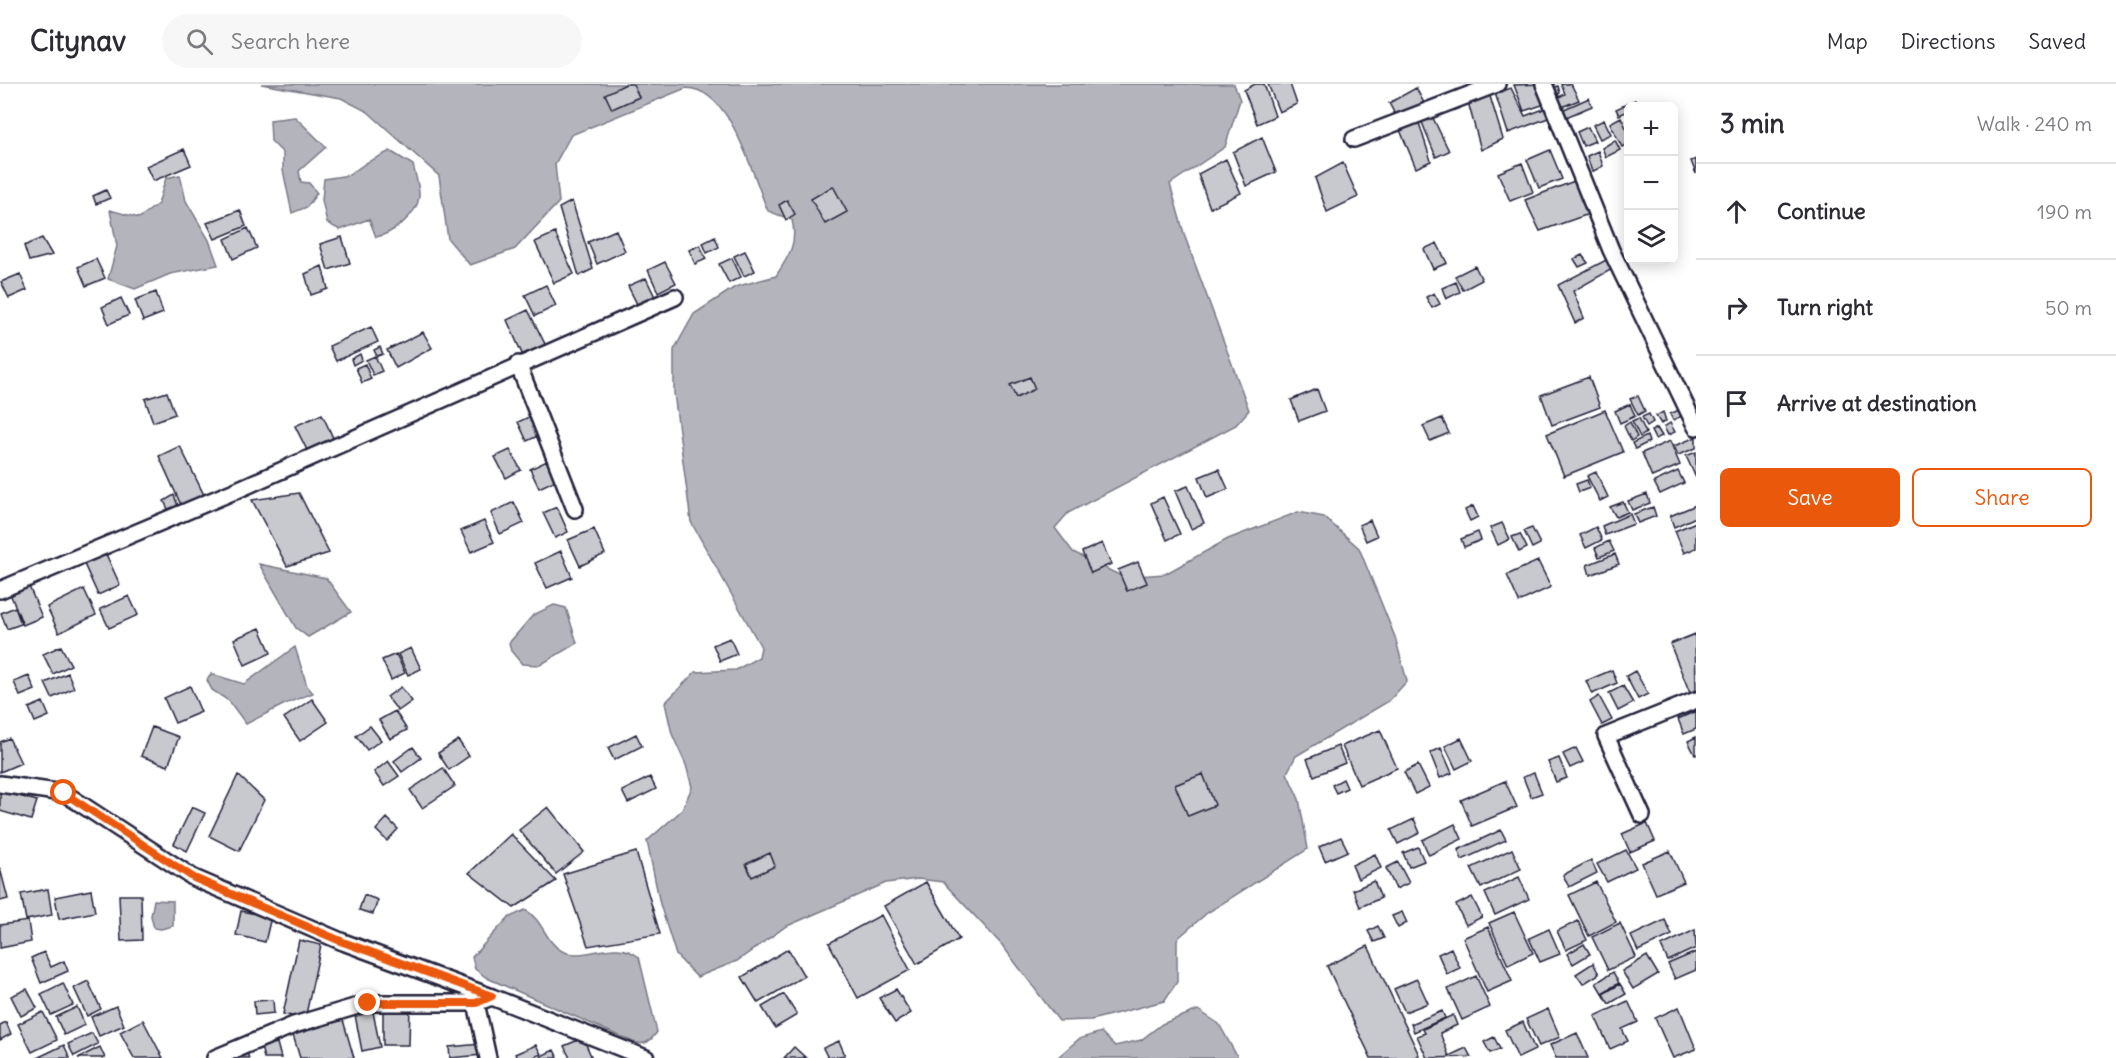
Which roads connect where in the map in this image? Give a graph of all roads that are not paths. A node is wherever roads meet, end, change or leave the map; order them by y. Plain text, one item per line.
1 (1497, 84) edge
2 (1544, 84) edge
3 (1354, 139) dead end
4 (675, 297) dead end
5 (518, 364) junction
6 (1696, 427) edge
7 (575, 509) dead end
8 (0, 590) edge
9 (1696, 700) edge
10 (0, 784) edge
11 (1642, 815) dead end
12 (492, 996) junction
13 (476, 1003) junction
14 (215, 1058) edge
15 (488, 1058) edge
16 (646, 1058) edge

1 - 3 street
2 - 6 street
4 - 5 street
5 - 7 street
5 - 8 street
9 - 11 street
10 - 12 street
12 - 13 street
12 - 16 street
13 - 14 street
13 - 15 street

